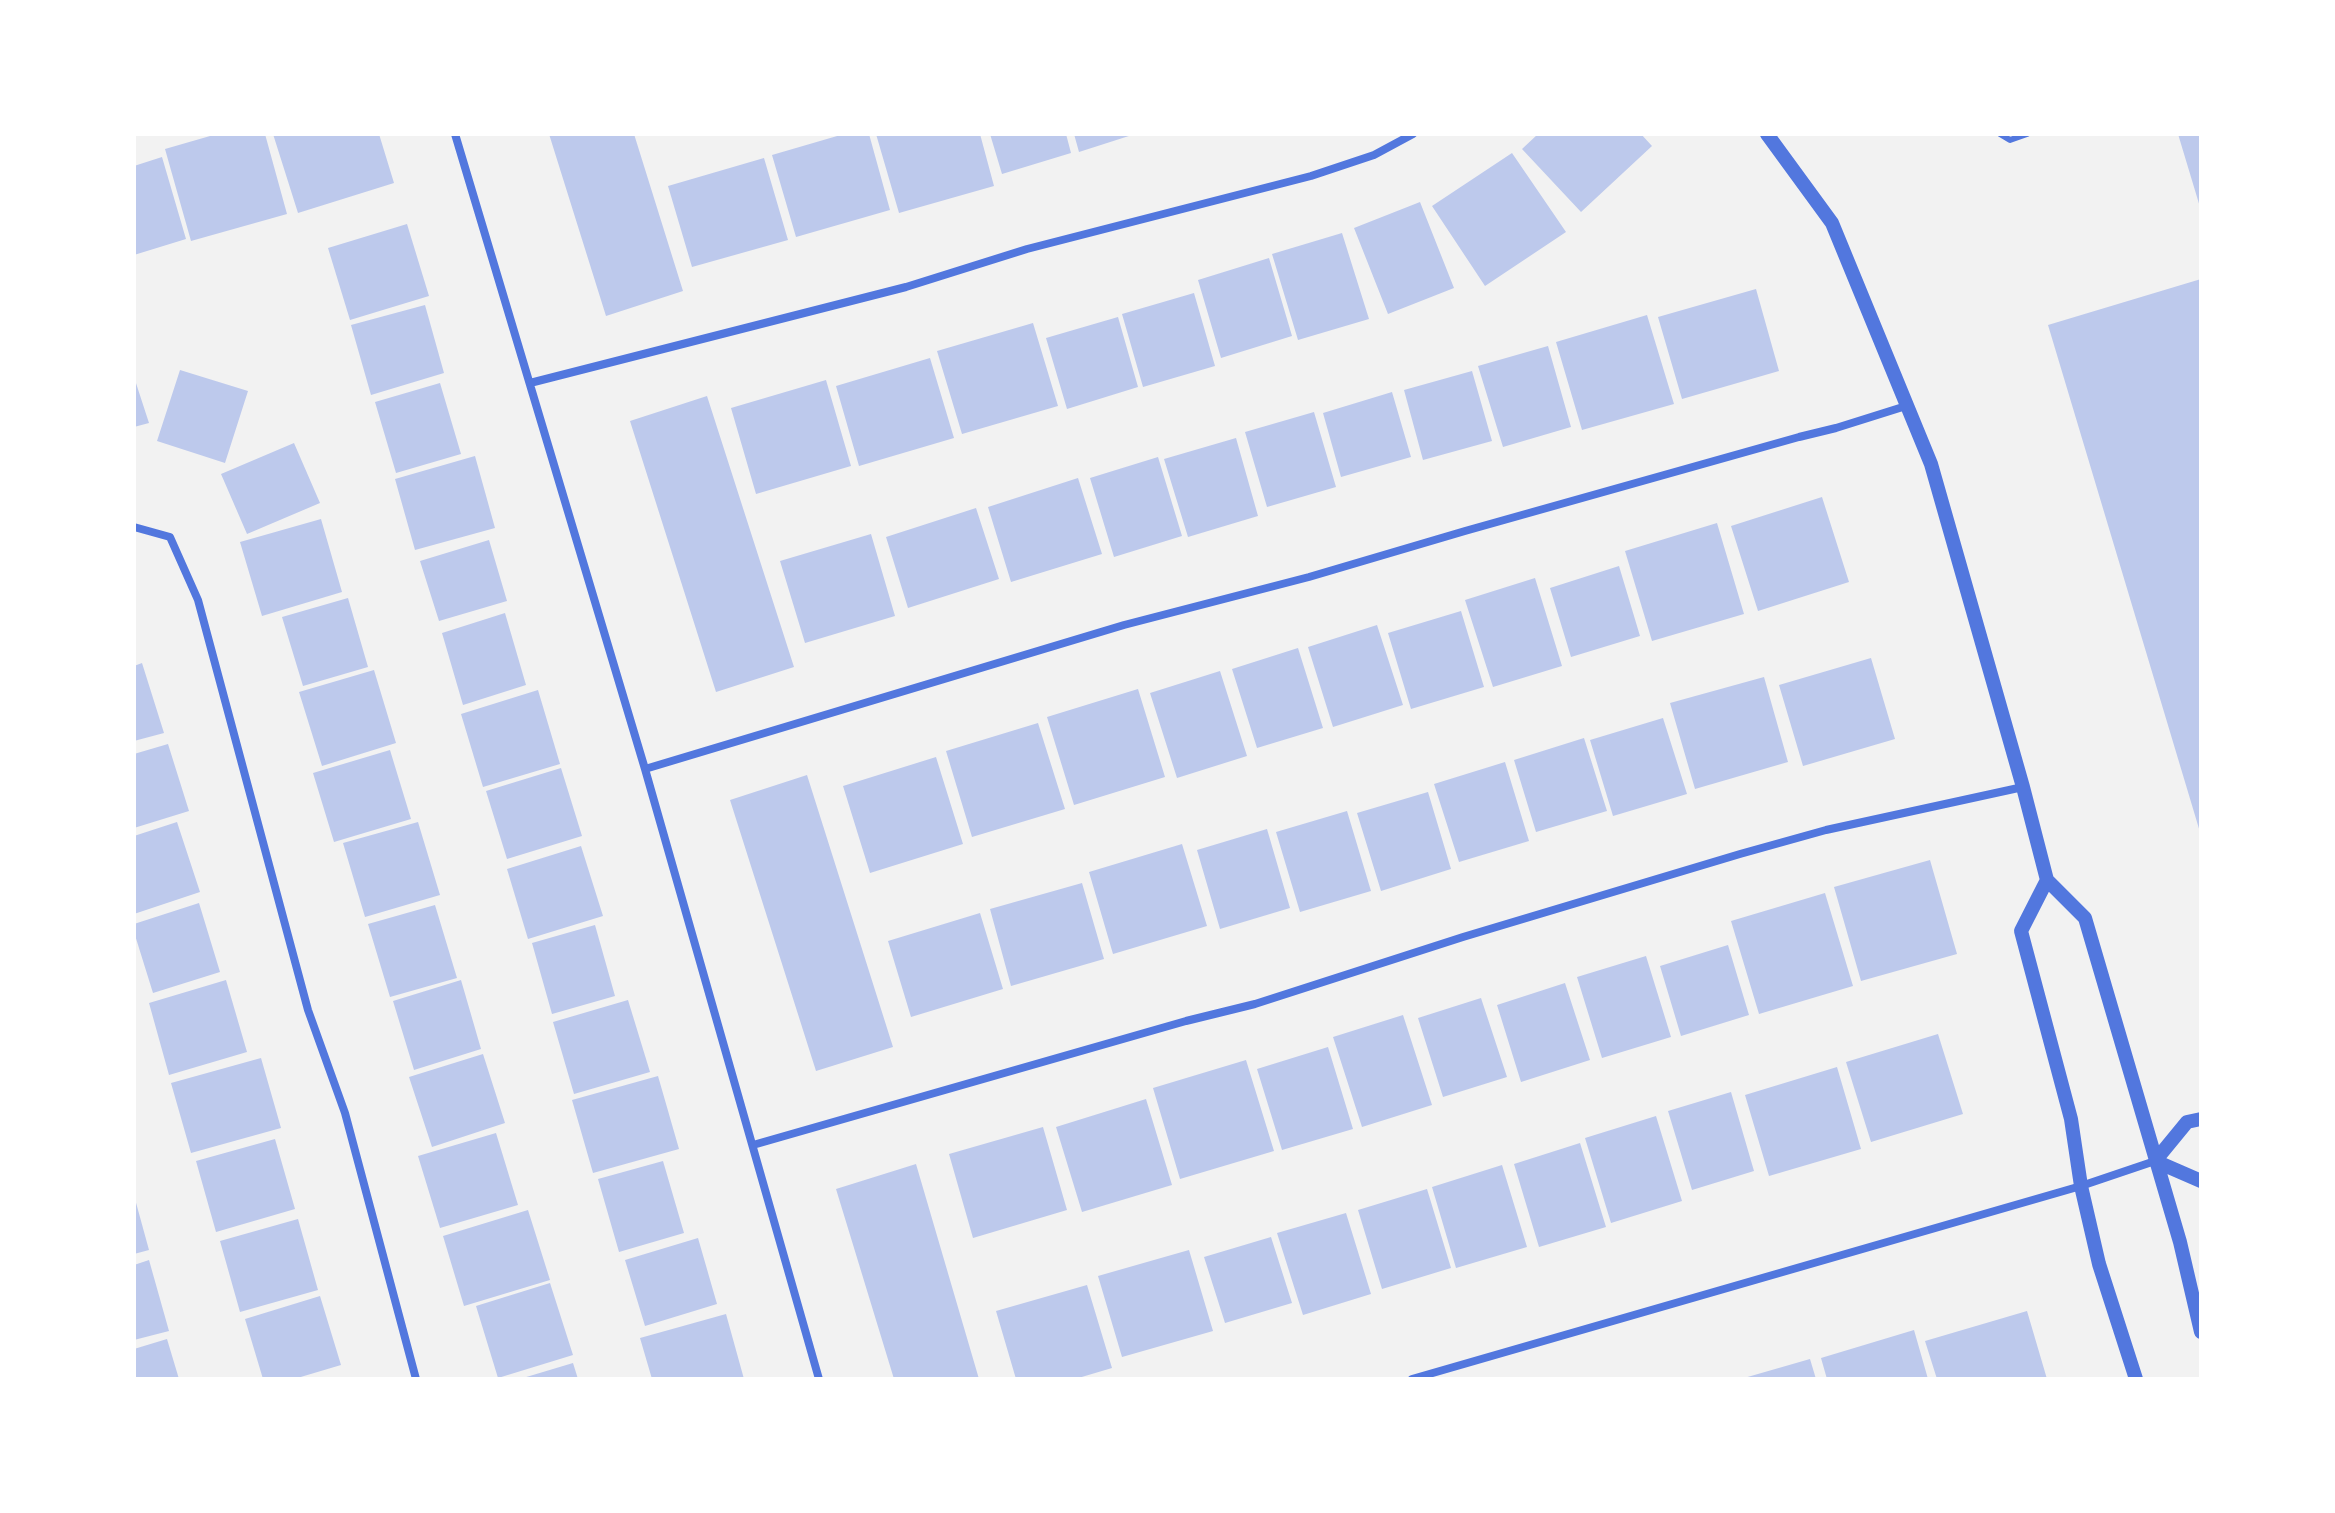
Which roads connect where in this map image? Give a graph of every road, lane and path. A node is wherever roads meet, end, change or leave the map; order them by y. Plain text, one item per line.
1 (455, 134) edge
2 (1413, 134) edge
3 (1767, 134) edge
4 (2000, 134) edge
5 (2027, 134) edge
6 (530, 383) junction
7 (1906, 406) junction
8 (134, 527) edge
9 (645, 769) junction
10 (2023, 787) junction
11 (2047, 880) junction
12 (2201, 1119) edge
13 (753, 1145) junction
14 (2155, 1161) junction
15 (2201, 1181) edge
16 (2081, 1186) junction
17 (2201, 1332) edge
18 (416, 1379) edge
19 (819, 1379) edge
20 (1412, 1379) edge
21 (2136, 1379) edge

1 - 6 street
2 - 6 street
3 - 7 street
4 - 5 lane
6 - 9 street
7 - 9 street
7 - 10 street
8 - 18 street
9 - 13 street
10 - 11 street
10 - 13 street
11 - 14 street
11 - 16 street
12 - 14 street
13 - 19 street
14 - 15 street
14 - 16 street
14 - 17 street
16 - 20 street
16 - 21 street

